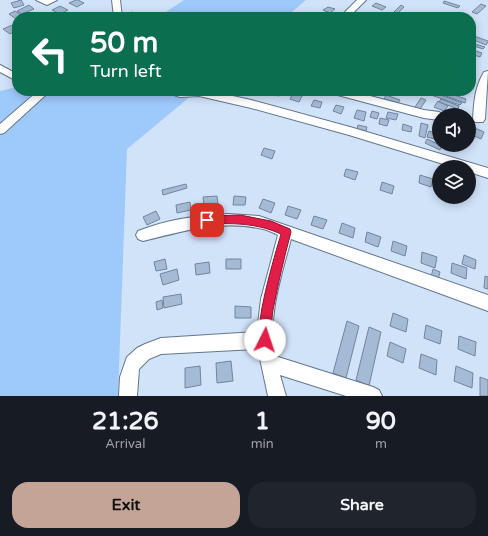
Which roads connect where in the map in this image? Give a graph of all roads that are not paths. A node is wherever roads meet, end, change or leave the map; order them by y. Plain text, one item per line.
1 (40, 0) edge
2 (53, 0) edge
3 (116, 0) edge
4 (362, 0) edge
5 (117, 12) edge
6 (349, 12) edge
7 (0, 68) edge
8 (488, 74) edge
9 (12, 75) edge
10 (39, 96) edge
11 (216, 96) edge
12 (374, 96) edge
13 (432, 115) edge
14 (479, 120) edge
15 (0, 130) edge
16 (488, 173) edge
17 (286, 232) junction
18 (143, 235) dead end
19 (488, 303) edge
20 (265, 340) junction
21 (270, 363) junction
22 (128, 396) edge
23 (277, 396) edge
24 (373, 396) edge

1 - 2 street
3 - 5 street
4 - 6 street
7 - 9 street
8 - 14 street
10 - 15 street
11 - 16 street
12 - 13 street
17 - 18 street
17 - 19 street
17 - 20 street
20 - 21 street
20 - 22 street
21 - 23 street
21 - 24 street

